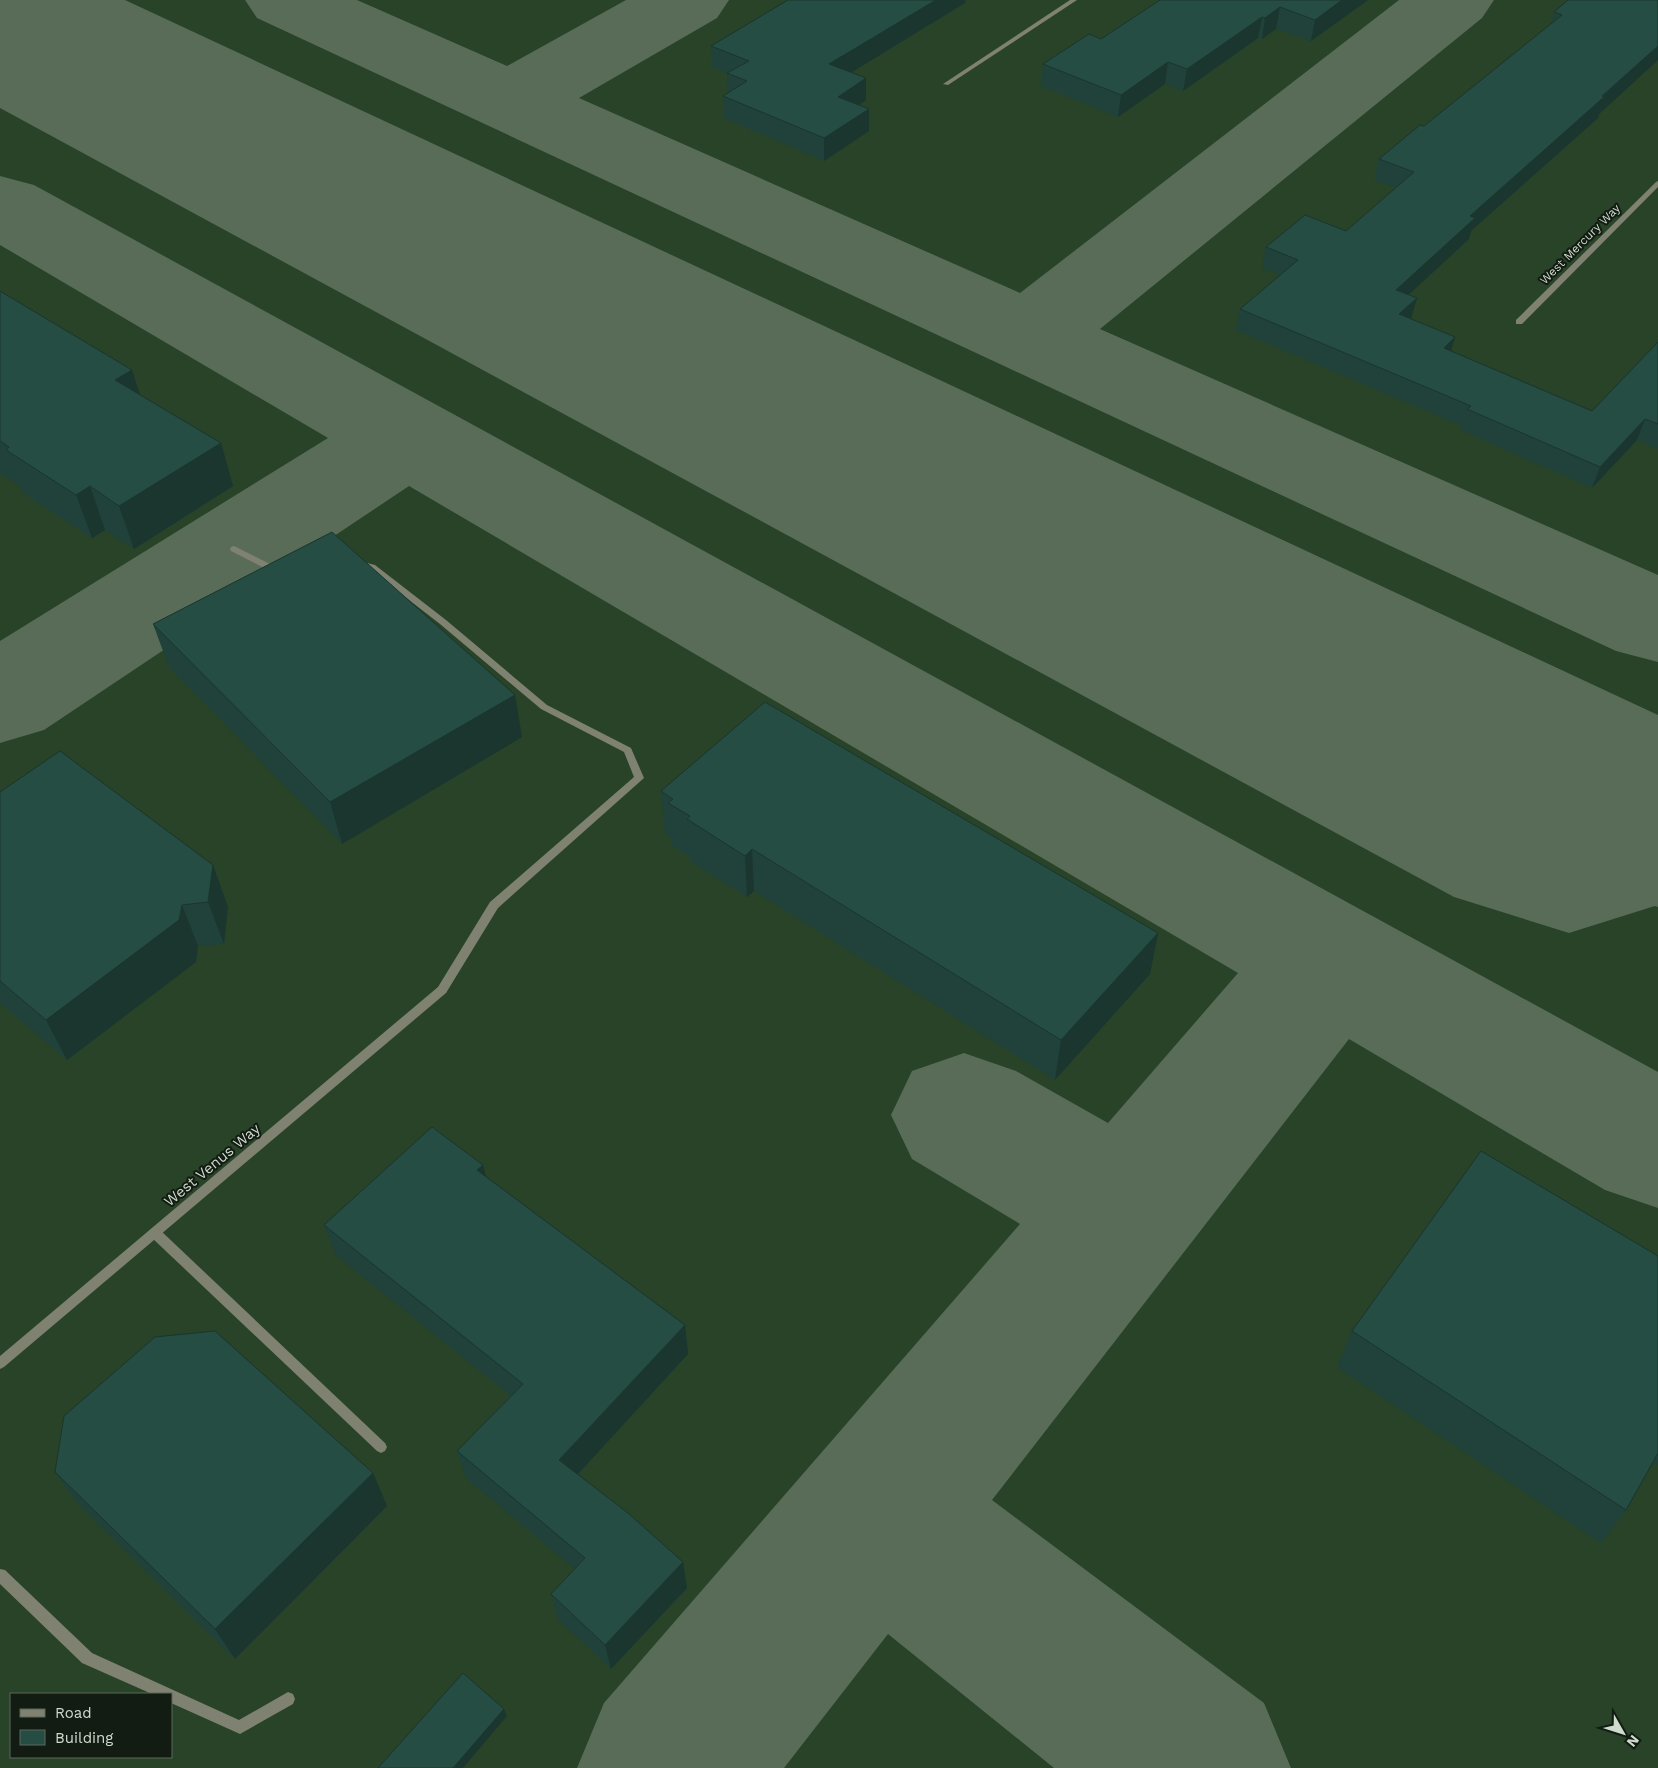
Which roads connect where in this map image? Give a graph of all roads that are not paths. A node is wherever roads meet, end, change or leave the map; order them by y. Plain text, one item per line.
1 (1074, 0) edge
2 (946, 84) dead end
3 (1658, 183) edge
4 (1519, 322) dead end
5 (234, 549) dead end
6 (350, 561) edge
7 (289, 574) edge
8 (155, 1233) junction
9 (0, 1363) edge
10 (381, 1447) dead end
11 (0, 1575) edge
12 (165, 1693) edge
13 (172, 1696) edge
14 (288, 1699) dead end

1 - 2 street
3 - 4 street, West Mercury Way
5 - 7 street
6 - 8 street, West Venus Way
8 - 9 street, West Venus Way
8 - 10 street
11 - 12 street
13 - 14 street

